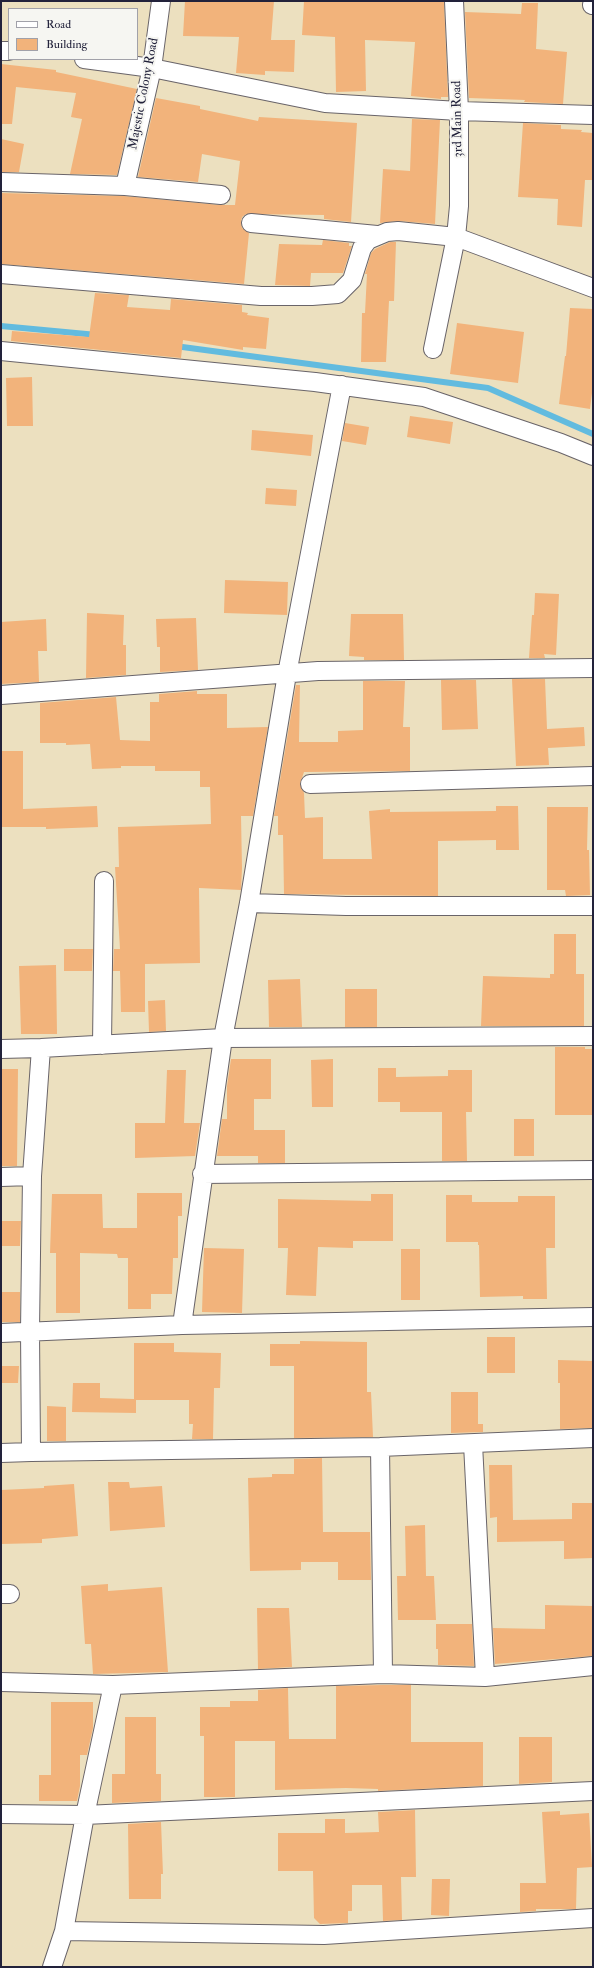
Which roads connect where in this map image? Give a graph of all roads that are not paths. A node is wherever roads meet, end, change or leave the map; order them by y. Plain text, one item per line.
1 (161, 1) edge
2 (454, 1) edge
3 (92, 60) edge
4 (152, 68) junction
5 (459, 111) junction
6 (593, 115) edge
7 (1, 182) edge
8 (126, 186) junction
9 (221, 195) dead end
10 (251, 223) dead end
11 (377, 235) junction
12 (456, 237) junction
13 (1, 274) edge
14 (593, 288) edge
15 (433, 349) dead end
16 (1, 351) edge
17 (342, 385) junction
18 (593, 456) edge
19 (593, 668) edge
20 (287, 674) junction
21 (1, 695) edge
22 (593, 776) edge
23 (310, 784) dead end
24 (104, 881) dead end
25 (249, 903) junction
26 (593, 906) edge
27 (593, 1036) edge
28 (223, 1038) junction
29 (102, 1045) junction
30 (41, 1048) junction
31 (1, 1049) edge
32 (593, 1170) edge
33 (202, 1174) junction
34 (32, 1176) junction
35 (1, 1177) edge
36 (593, 1317) edge
37 (182, 1325) junction
38 (30, 1331) junction
39 (1, 1333) edge
40 (593, 1438) edge
41 (474, 1444) junction
42 (380, 1447) junction
43 (30, 1452) junction
44 (1, 1453) edge
45 (593, 1666) edge
46 (383, 1674) junction
47 (485, 1677) junction
48 (1, 1682) edge
49 (113, 1685) junction
50 (593, 1791) edge
51 (1, 1814) edge
52 (85, 1815) junction
53 (593, 1918) edge
54 (64, 1931) junction
55 (52, 1967) edge

1 - 4 street, Majestic Colony Road
2 - 5 street, 3rd Main Road
3 - 4 street
4 - 5 street
4 - 8 street, Majestic Colony Road
5 - 6 street
5 - 12 street, 3rd Main Road
7 - 8 street
8 - 9 street
10 - 11 street
11 - 12 street
11 - 13 street
12 - 14 street
12 - 15 street, 3rd Main Road
16 - 17 street
17 - 18 street
17 - 20 street
19 - 20 street
20 - 21 street
20 - 25 street
22 - 23 street
24 - 29 street
25 - 26 street
25 - 28 street
27 - 28 street
28 - 29 street
28 - 33 street
29 - 30 street
30 - 31 street
30 - 34 street
32 - 33 street
33 - 37 street
34 - 35 street
34 - 38 street
36 - 37 street
37 - 38 street
38 - 39 street
38 - 43 street
40 - 41 street
41 - 42 street
41 - 47 street
42 - 43 street
42 - 46 street
43 - 44 street
45 - 47 street
46 - 47 street
46 - 49 street
48 - 49 street
49 - 52 street
50 - 52 street
51 - 52 street
52 - 54 street
53 - 54 street
54 - 55 street

